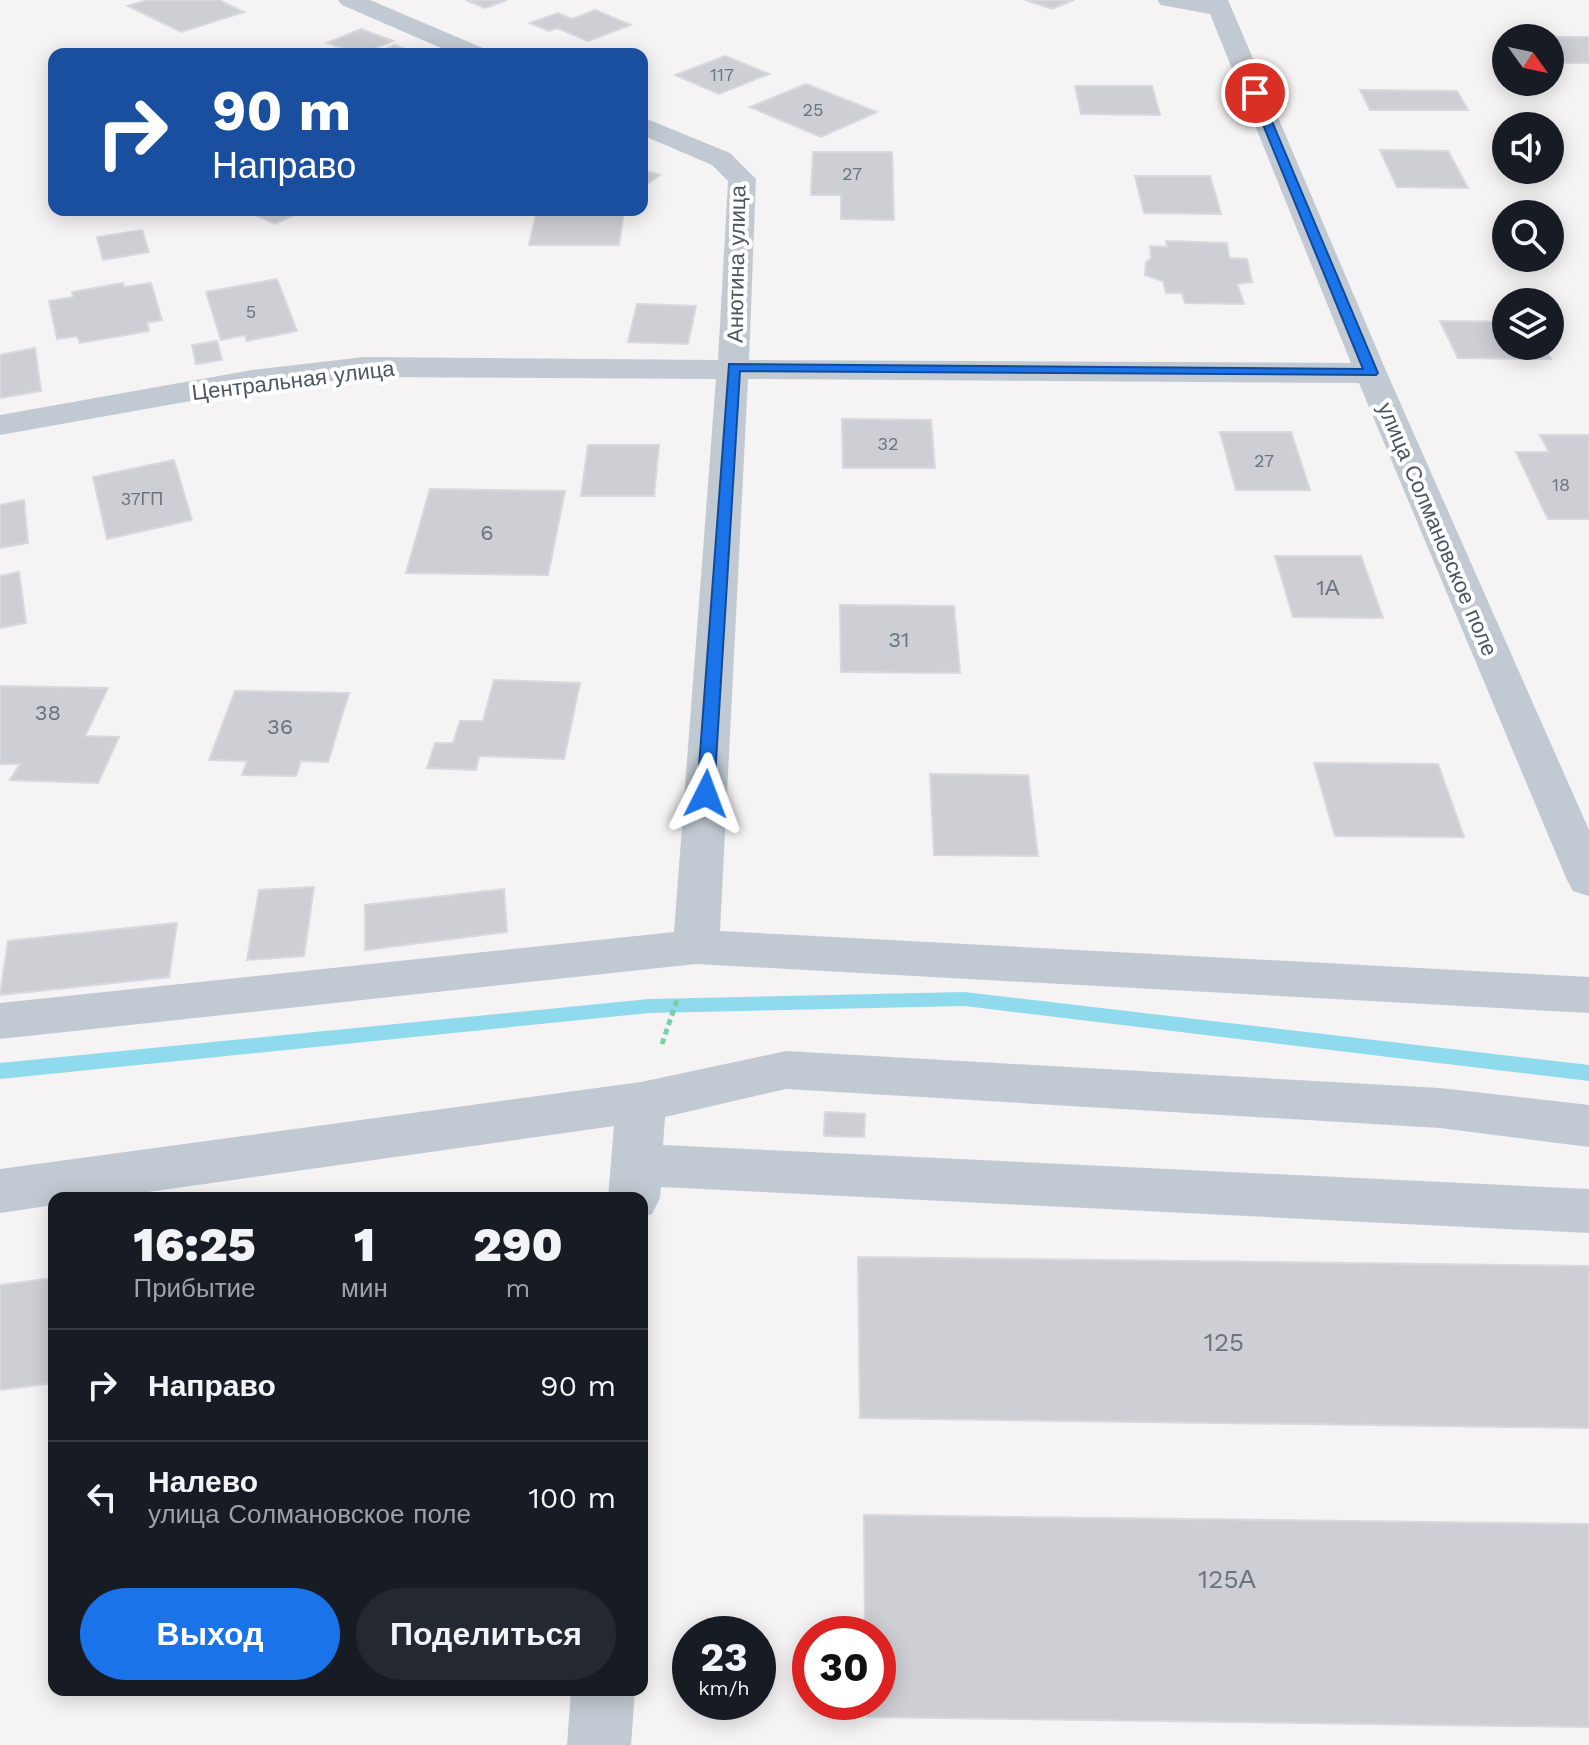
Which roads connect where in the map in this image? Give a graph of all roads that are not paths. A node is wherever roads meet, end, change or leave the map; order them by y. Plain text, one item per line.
1 (350, 0) edge
2 (1169, 0) edge
3 (1218, 5) edge
4 (462, 48) edge
5 (648, 128) edge
6 (733, 367) junction
7 (1371, 373) junction
8 (0, 425) edge
9 (1589, 880) edge
10 (696, 947) junction
11 (1589, 995) edge
12 (0, 1021) edge
13 (641, 1102) junction
14 (1589, 1126) edge
15 (636, 1182) edge
16 (0, 1191) edge
17 (1589, 1211) edge
18 (603, 1696) edge
19 (599, 1745) edge

1 - 4 street
2 - 3 street
3 - 7 street, улица Солмановское поле
5 - 6 street, Анютина улица
6 - 7 street, Центральная улица
6 - 8 street, Центральная улица
6 - 10 street, Анютина улица
7 - 9 street, улица Солмановское поле
10 - 11 street
10 - 12 street
13 - 14 street
13 - 15 street
13 - 16 street
15 - 17 street
18 - 19 street

